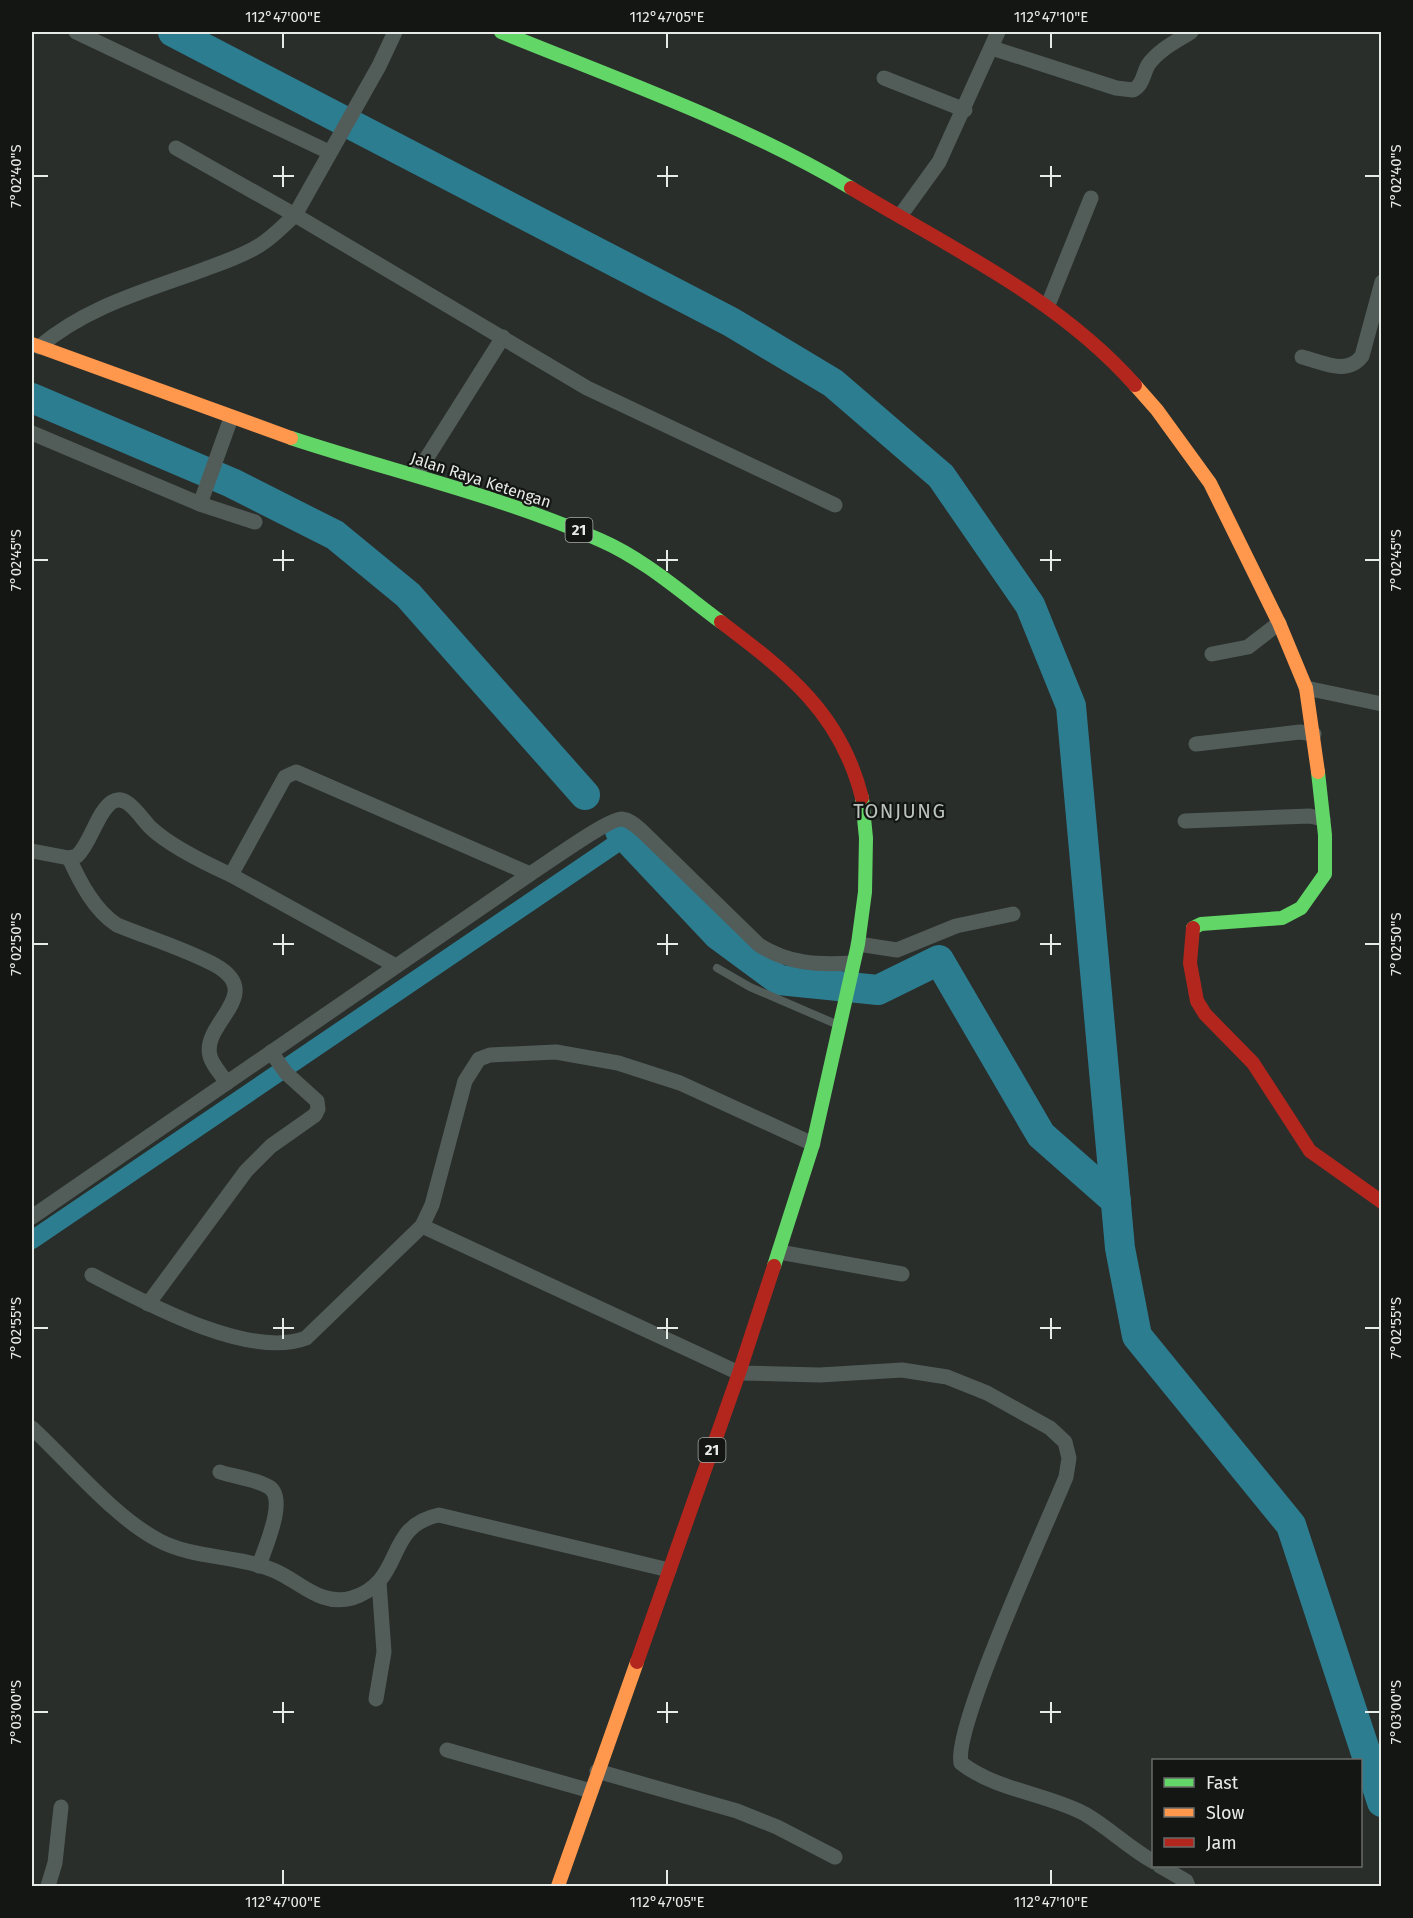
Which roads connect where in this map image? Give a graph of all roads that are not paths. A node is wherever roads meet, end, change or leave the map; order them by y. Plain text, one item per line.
1 (76, 32) edge
2 (395, 32) edge
3 (501, 32) edge
4 (998, 32) edge
5 (1191, 32) edge
6 (992, 48) junction
7 (884, 78) dead end
8 (964, 110) junction
9 (176, 148) dead end
10 (331, 150) junction
11 (1091, 198) dead end
12 (295, 215) junction
13 (900, 216) junction
14 (1382, 282) edge
15 (1048, 305) junction
16 (503, 337) junction
17 (35, 345) edge
18 (1302, 357) dead end
19 (231, 418) junction
20 (32, 433) edge
21 (416, 475) junction
22 (200, 504) junction
23 (835, 505) dead end
24 (255, 522) dead end
25 (1272, 628) junction
26 (1212, 654) dead end
27 (1306, 688) junction
28 (1382, 704) edge
29 (1300, 733) junction
30 (1196, 744) dead end
31 (1317, 818) junction
32 (1185, 821) dead end
33 (32, 851) edge
34 (69, 858) junction
35 (530, 874) junction
36 (231, 875) junction
37 (1013, 915) dead end
38 (858, 944) junction
39 (396, 966) junction
40 (717, 968) dead end
41 (852, 968) junction
42 (840, 1026) junction
43 (273, 1055) junction
44 (227, 1083) junction
45 (813, 1144) junction
46 (1382, 1202) edge
47 (32, 1217) edge
48 (422, 1226) junction
49 (779, 1252) junction
50 (902, 1274) dead end
51 (92, 1275) dead end
52 (148, 1304) junction
53 (739, 1373) junction
54 (32, 1428) edge
55 (220, 1472) dead end
56 (259, 1566) junction
57 (669, 1570) junction
58 (379, 1582) junction
59 (376, 1699) dead end
60 (447, 1750) dead end
61 (597, 1771) junction
62 (591, 1791) junction
63 (61, 1807) dead end
64 (835, 1857) dead end
65 (1152, 1861) edge
66 (1162, 1867) edge
67 (48, 1887) edge
68 (558, 1887) edge
69 (1188, 1887) edge

1 - 10 street
2 - 10 street
3 - 13 main road
4 - 6 street
5 - 6 street
6 - 8 street
7 - 8 street
8 - 13 street
9 - 12 street
10 - 12 street
11 - 15 street
12 - 16 street
12 - 17 street
13 - 15 main road
14 - 18 street
15 - 25 main road
16 - 21 street
16 - 23 street
17 - 19 main road, Jalan Raya Ketengan / 21
19 - 21 main road, Jalan Raya Ketengan / 21
19 - 22 street
20 - 22 street
21 - 38 main road, Jalan Raya Ketengan / 21
22 - 24 street
25 - 26 street
25 - 27 main road
27 - 28 street
27 - 29 main road
29 - 30 street
29 - 31 main road
31 - 32 street
31 - 46 main road
33 - 34 street
34 - 36 street
34 - 44 street
35 - 36 street
35 - 39 street
35 - 41 street
36 - 39 street
37 - 38 street
38 - 41 main road, Jalan Raya Ketengan / 21
39 - 43 street
40 - 42 lane
41 - 42 main road, 21
42 - 45 main road, 21
43 - 44 street
43 - 52 street
44 - 47 street
45 - 48 street
45 - 49 main road, 21
48 - 52 street
48 - 53 street
49 - 50 street
49 - 53 main road, 21
51 - 52 street
53 - 57 main road, 21
53 - 65 street
54 - 56 street
55 - 56 street
56 - 58 street
57 - 58 street
57 - 61 main road, 21
58 - 59 street
60 - 62 street
61 - 62 main road, 21
61 - 64 street
62 - 68 main road, 21
63 - 67 street
66 - 69 street

